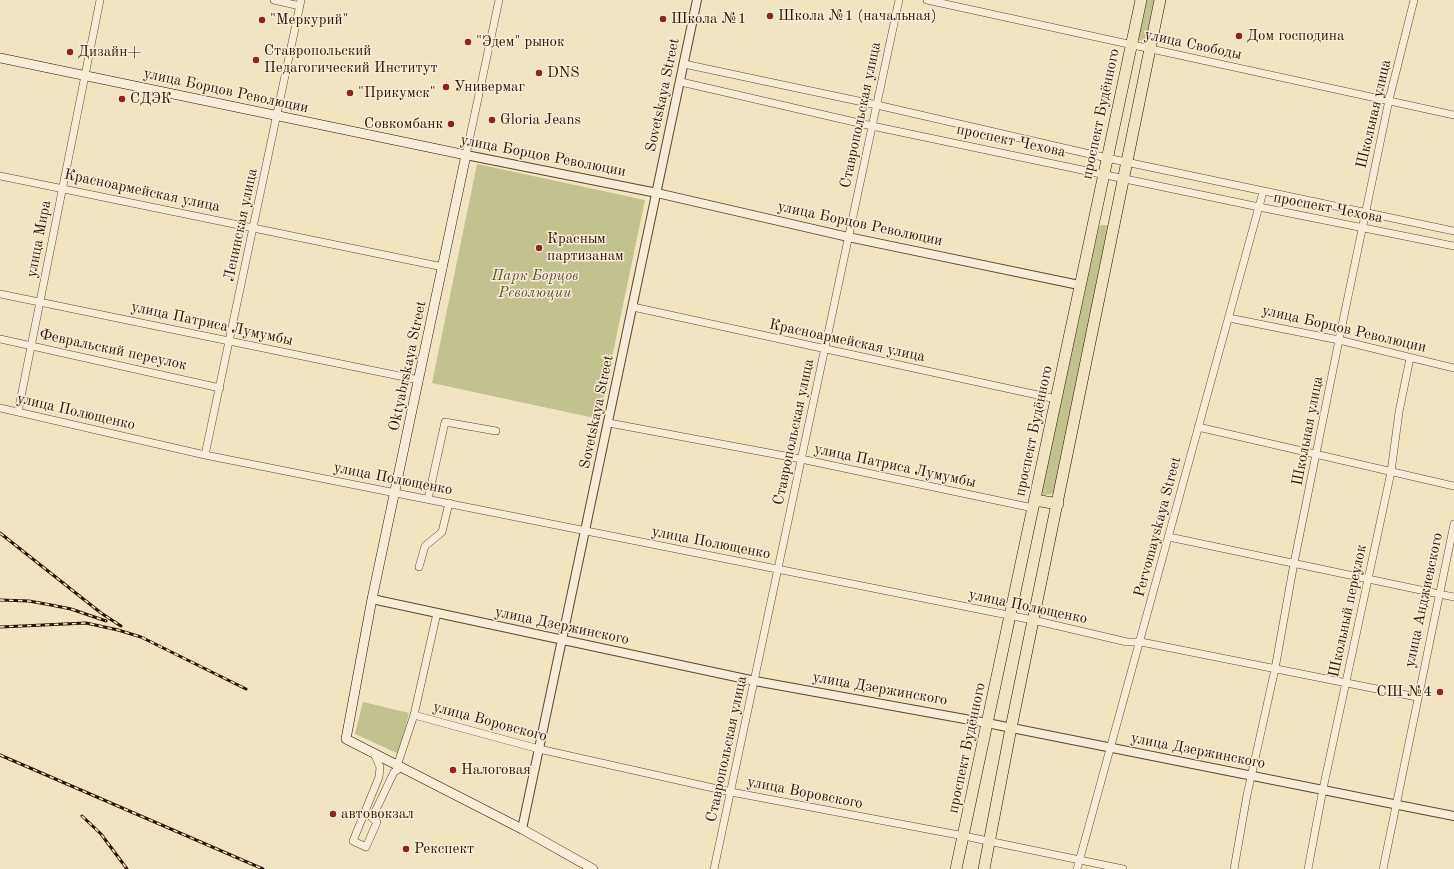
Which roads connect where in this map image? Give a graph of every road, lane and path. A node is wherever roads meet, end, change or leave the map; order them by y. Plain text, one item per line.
1 (100, 0) edge
2 (274, 0) edge
3 (499, 0) edge
4 (697, 0) edge
5 (899, 0) edge
6 (927, 0) edge
7 (1141, 0) edge
8 (1160, 0) edge
9 (1414, 0) edge
10 (301, 3) edge
11 (1131, 45) junction
12 (1150, 48) junction
13 (0, 58) edge
14 (684, 64) junction
15 (86, 76) junction
16 (680, 82) junction
17 (1389, 100) junction
18 (877, 105) junction
19 (1454, 115) edge
20 (278, 116) junction
21 (872, 126) junction
22 (466, 155) junction
23 (1107, 158) junction
24 (1127, 161) junction
25 (1104, 174) junction
26 (0, 176) edge
27 (1124, 178) junction
28 (62, 188) junction
29 (1263, 192) junction
30 (657, 193) junction
31 (1259, 207) junction
32 (1366, 212) junction
33 (254, 227) junction
34 (1362, 228) junction
35 (1454, 231) edge
36 (848, 237) junction
37 (1454, 246) edge
38 (443, 267) junction
39 (1079, 285) junction
40 (0, 294) edge
41 (40, 302) junction
42 (633, 307) junction
43 (1229, 318) junction
44 (0, 339) edge
45 (1339, 340) junction
46 (230, 341) junction
47 (32, 345) junction
48 (824, 350) junction
49 (1410, 358) junction
50 (1454, 368) edge
51 (419, 380) junction
52 (220, 388) junction
53 (1056, 399) junction
54 (0, 408) edge
55 (18, 412) junction
56 (609, 423) junction
57 (1198, 427) junction
58 (496, 431) dead end
59 (205, 455) junction
60 (1316, 455) junction
61 (801, 459) junction
62 (1391, 472) junction
63 (1454, 486) edge
64 (395, 493) junction
65 (428, 499) junction
66 (449, 503) junction
67 (1034, 504) junction
68 (1058, 504) junction
69 (1454, 524) edge
70 (586, 531) junction
71 (1169, 537) junction
72 (1294, 563) junction
73 (419, 567) dead end
74 (779, 569) junction
75 (1367, 579) junction
76 (1438, 594) junction
77 (1454, 597) edge
78 (372, 598) junction
79 (437, 613) junction
80 (1010, 616) junction
81 (1033, 620) junction
82 (563, 641) junction
83 (1141, 642) junction
84 (1275, 669) junction
85 (755, 681) junction
86 (1345, 683) junction
87 (1417, 697) junction
88 (414, 716) junction
89 (986, 723) junction
90 (1011, 728) junction
91 (1111, 748) junction
92 (539, 750) junction
93 (374, 753) junction
94 (399, 766) junction
95 (1251, 776) junction
96 (1323, 789) junction
97 (731, 792) junction
98 (1396, 803) junction
99 (1454, 816) edge
100 (522, 827) junction
101 (964, 836) junction
102 (990, 842) junction
103 (1079, 860) junction
104 (593, 869) edge
105 (602, 869) edge
106 (714, 869) edge
107 (956, 869) edge
108 (984, 869) edge
109 (1077, 869) edge
110 (1123, 869) edge
111 (1234, 869) edge
112 (1308, 869) edge
113 (1383, 869) edge

1 - 15 street, улица Мира
2 - 10 street
3 - 22 street, Oktyabrskaya Street
4 - 14 street, Sovetskaya Street
5 - 18 street, Ставропольская улица
6 - 11 street, улица Свободы
7 - 11 main road, проспект Будённого
8 - 12 main road
9 - 17 street, Школьная улица
10 - 20 street, Ленинская улица
11 - 12 street, улица Свободы
11 - 23 main road, проспект Будённого
12 - 17 street, улица Свободы
12 - 24 main road
13 - 15 main road, улица Борцов Революции
14 - 16 street, Sovetskaya Street
14 - 18 street, проспект Чехова
15 - 20 main road, улица Борцов Революции
15 - 28 street, улица Мира
16 - 21 street, проспект Чехова
16 - 30 street, Sovetskaya Street
17 - 19 street, улица Свободы
17 - 32 street, Школьная улица
18 - 21 street, Ставропольская улица
18 - 23 street, проспект Чехова
20 - 22 main road, улица Борцов Революции
20 - 33 street, Ленинская улица
21 - 25 street, проспект Чехова
21 - 36 street, Ставропольская улица
22 - 30 street, улица Борцов Революции
22 - 38 main road, Oktyabrskaya Street
23 - 24 street, проспект Чехова
23 - 25 main road, проспект Будённого
24 - 27 main road
24 - 29 street, проспект Чехова
25 - 27 street, проспект Чехова
25 - 39 main road, проспект Будённого
26 - 28 street, Красноармейская улица
27 - 31 street, проспект Чехова
27 - 68 main road
28 - 33 street, Красноармейская улица
28 - 41 street, улица Мира
29 - 31 street, Pervomayskaya Street
29 - 32 street, проспект Чехова
30 - 36 street, улица Борцов Революции
30 - 42 street, Sovetskaya Street
31 - 34 street, проспект Чехова
31 - 43 street, Pervomayskaya Street
32 - 34 street, Школьная улица
32 - 35 street, проспект Чехова
33 - 38 street, Красноармейская улица
33 - 46 street, Ленинская улица
34 - 37 street, проспект Чехова
34 - 45 street, Школьная улица
36 - 39 street, улица Борцов Революции
36 - 48 street, Ставропольская улица
38 - 51 main road, Oktyabrskaya Street
39 - 53 main road, проспект Будённого
40 - 41 street, улица Патриса Лумумбы
41 - 46 street, улица Патриса Лумумбы
41 - 47 street, улица Мира
42 - 48 street, Красноармейская улица
42 - 56 street, Sovetskaya Street
43 - 45 street, улица Борцов Революции
43 - 57 street, Pervomayskaya Street
44 - 47 street, Февральский переулок
45 - 49 street, улица Борцов Революции
45 - 60 street, Школьная улица
46 - 51 street, улица Патриса Лумумбы
46 - 52 street, Ленинская улица
47 - 52 street, Февральский переулок
47 - 55 street, улица Мира
48 - 53 street, Красноармейская улица
48 - 61 street, Ставропольская улица
49 - 50 street, улица Борцов Революции
49 - 62 street, Школьный переулок
51 - 64 main road, Oktyabrskaya Street
52 - 59 street, Ленинская улица
53 - 67 main road, проспект Будённого
54 - 55 street, улица Полющенко
55 - 59 street, улица Полющенко
56 - 61 street, улица Патриса Лумумбы
56 - 70 street, Sovetskaya Street
57 - 60 street
57 - 71 street, Pervomayskaya Street
58 - 65 street
59 - 64 street, улица Полющенко
60 - 62 street
60 - 72 street, Школьная улица
61 - 67 street, улица Патриса Лумумбы
61 - 74 street, Ставропольская улица
62 - 63 street
62 - 75 street, Школьный переулок
64 - 65 street, улица Полющенко
64 - 78 main road, Oktyabrskaya Street
65 - 66 street, улица Полющенко
66 - 70 street, улица Полющенко
66 - 73 street
67 - 68 main road
67 - 80 main road, проспект Будённого
68 - 81 main road
69 - 76 street, улица Анджиевского
70 - 74 street, улица Полющенко
70 - 82 street, Sovetskaya Street
71 - 72 street
71 - 83 street, Pervomayskaya Street
72 - 75 street
72 - 84 street, Школьная улица
74 - 80 street, улица Полющенко
74 - 85 street, Ставропольская улица
75 - 76 street
75 - 86 street, Школьный переулок
76 - 77 street
76 - 87 street, улица Анджиевского
78 - 79 street, улица Дзержинского
78 - 93 main road, Oktyabrskaya Street
79 - 82 street, улица Дзержинского
79 - 88 street
80 - 81 street, улица Полющенко
80 - 89 main road, проспект Будённого
81 - 83 street, улица Полющенко
81 - 90 main road
82 - 85 street, улица Дзержинского
82 - 92 street, Sovetskaya Street
83 - 84 street, улица Полющенко
83 - 91 street, Pervomayskaya Street
84 - 86 street, улица Полющенко
84 - 95 street, Школьная улица
85 - 89 street, улица Дзержинского
85 - 97 street, Ставропольская улица
86 - 87 street, улица Полющенко
86 - 96 street, Школьный переулок
87 - 98 street, улица Анджиевского
88 - 92 street, улица Воровского
88 - 94 street
89 - 90 street, улица Дзержинского
89 - 101 main road, проспект Будённого
90 - 91 street, улица Дзержинского
90 - 102 main road
91 - 95 street, улица Дзержинского
91 - 103 street, Pervomayskaya Street
92 - 97 street, улица Воровского
92 - 100 street, Sovetskaya Street
93 - 94 main road
93 - 94 street
94 - 100 main road
95 - 96 street, улица Дзержинского
95 - 111 street, Школьная улица
96 - 98 street, улица Дзержинского
96 - 112 street, Школьный переулок
97 - 101 street, улица Воровского
97 - 106 street, Ставропольская улица
98 - 99 street, улица Дзержинского
98 - 113 street, улица Анджиевского
100 - 104 main road
100 - 105 main road
101 - 102 street, улица Воровского
101 - 107 main road, проспект Будённого
102 - 103 street, улица Воровского
102 - 108 main road
103 - 109 street, Pervomayskaya Street
103 - 110 street, улица Воровского

